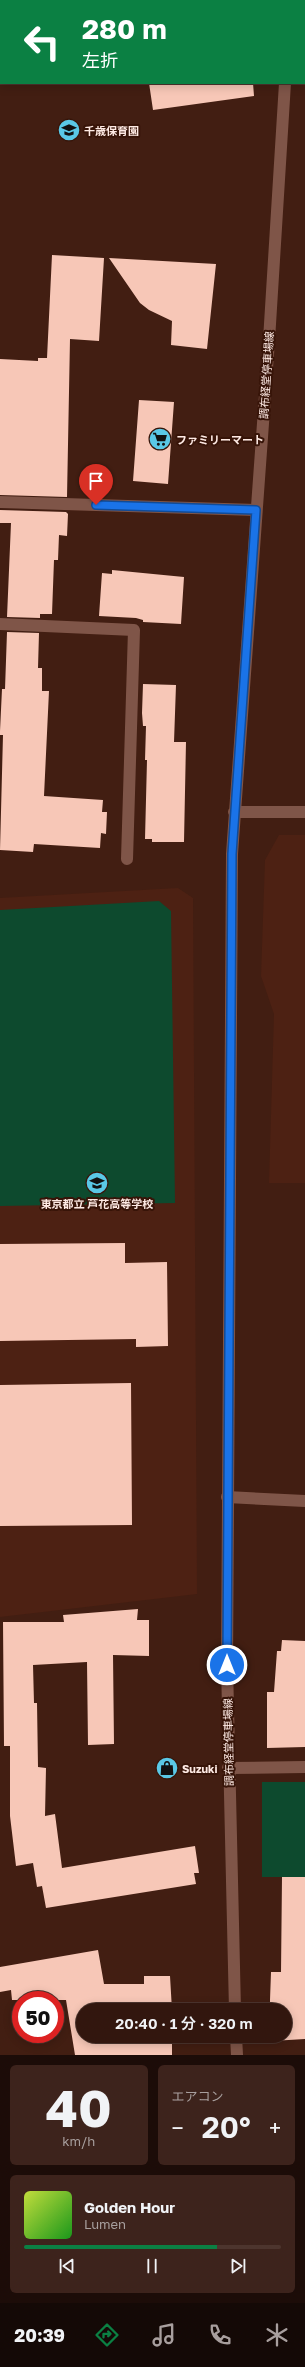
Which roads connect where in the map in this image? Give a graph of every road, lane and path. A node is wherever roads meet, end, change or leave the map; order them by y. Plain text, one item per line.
1 (285, 84) edge
2 (0, 502) edge
3 (256, 510) junction
4 (0, 624) edge
5 (234, 812) junction
6 (305, 812) edge
7 (127, 859) dead end
8 (227, 1497) junction
9 (305, 1501) edge
10 (305, 1767) edge
11 (228, 1768) junction
12 (235, 2003) edge
13 (236, 2043) edge
14 (237, 2055) edge

1 - 3 main road, 調布経堂停車場線
2 - 3 main road
3 - 5 main road, 調布経堂停車場線
4 - 7 main road
5 - 6 main road
5 - 8 main road, 調布経堂停車場線
8 - 9 main road
8 - 11 main road, 調布経堂停車場線
10 - 11 main road
11 - 12 main road, 調布経堂停車場線
13 - 14 main road

